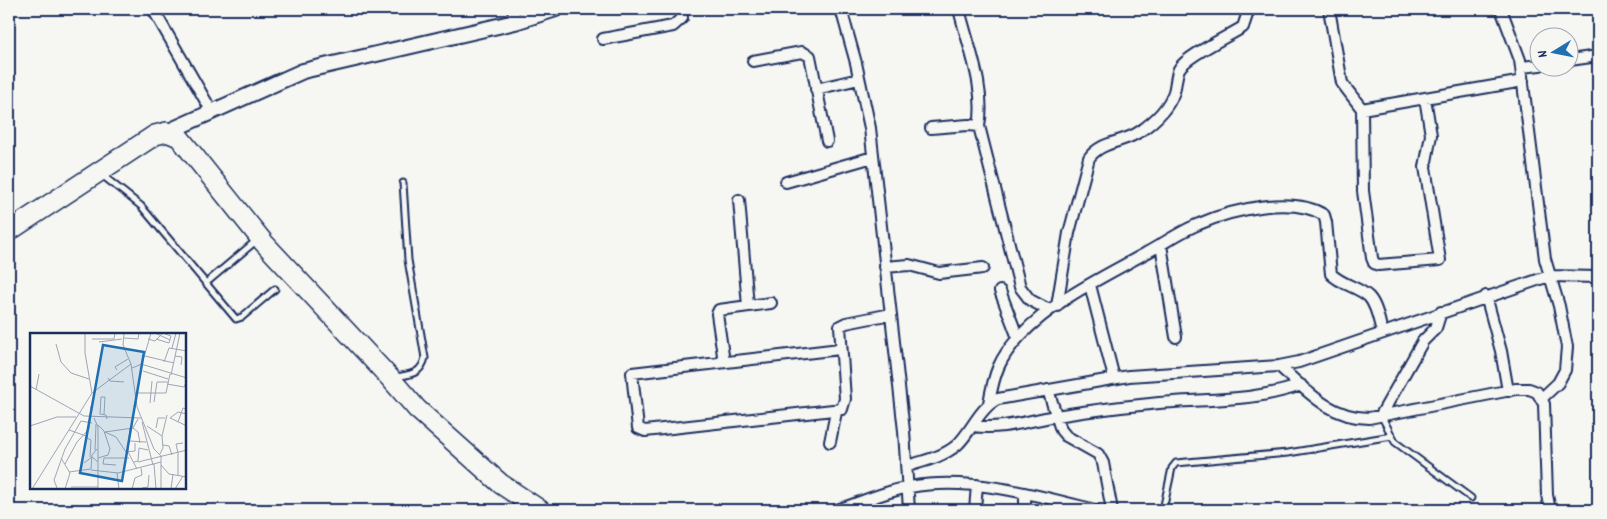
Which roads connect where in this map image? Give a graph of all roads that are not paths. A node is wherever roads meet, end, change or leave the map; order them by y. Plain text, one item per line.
1 (556, 9) edge
2 (681, 9) edge
3 (841, 9) edge
4 (959, 9) edge
5 (1249, 9) edge
6 (1328, 9) edge
7 (1501, 9) edge
8 (156, 11) edge
9 (514, 15) edge
10 (604, 38) dead end
11 (1598, 56) edge
12 (1580, 59) edge
13 (753, 61) dead end
14 (1530, 66) edge
15 (1521, 67) junction
16 (859, 79) junction
17 (1523, 81) junction
18 (816, 89) junction
19 (1426, 98) junction
20 (1362, 109) junction
21 (212, 112) junction
22 (980, 126) junction
23 (932, 128) dead end
24 (168, 132) junction
25 (827, 141) dead end
26 (873, 157) junction
27 (98, 172) junction
28 (786, 182) dead end
29 (403, 183) dead end
30 (739, 200) dead end
31 (9, 231) edge
32 (259, 238) junction
33 (1161, 245) junction
34 (885, 267) junction
35 (983, 268) dead end
36 (1549, 276) junction
37 (1598, 277) edge
38 (206, 283) junction
39 (1090, 285) junction
40 (275, 289) dead end
41 (1000, 291) dead end
42 (1486, 296) junction
43 (771, 303) dead end
44 (748, 306) junction
45 (1053, 308) junction
46 (1441, 312) junction
47 (890, 314) junction
48 (1382, 332) junction
49 (1176, 337) dead end
50 (1018, 338) junction
51 (840, 349) junction
52 (724, 362) junction
53 (1279, 366) junction
54 (390, 378) junction
55 (1114, 378) junction
56 (1301, 385) junction
57 (1048, 390) junction
58 (1508, 391) junction
59 (1542, 398) junction
60 (989, 403) junction
61 (836, 412) junction
62 (1381, 415) junction
63 (1056, 416) junction
64 (973, 426) junction
65 (1392, 436) junction
66 (830, 442) dead end
67 (907, 466) junction
68 (978, 485) junction
69 (908, 487) junction
70 (1025, 494) junction
71 (1471, 498) dead end
72 (540, 510) edge
73 (836, 510) edge
74 (909, 510) edge
75 (975, 510) edge
76 (1025, 510) edge
77 (1095, 510) edge
78 (1112, 510) edge
79 (1163, 510) edge
80 (1550, 510) edge

1 - 9 main road
2 - 10 street
3 - 16 street
4 - 22 street
5 - 45 street
6 - 20 street
7 - 15 street
8 - 21 street
9 - 21 main road
11 - 12 street
13 - 18 street
14 - 15 street
15 - 17 street
16 - 18 street
16 - 26 street
17 - 19 street
17 - 36 street
18 - 25 street
19 - 20 street
19 - 20 street
21 - 24 main road
22 - 23 street
22 - 45 street
24 - 27 highway
24 - 32 highway
26 - 28 street
26 - 34 street
27 - 31 highway
27 - 38 lane
29 - 54 lane
30 - 44 street
32 - 38 lane
32 - 54 highway
33 - 39 street
33 - 48 street
33 - 49 street
34 - 35 street
34 - 47 street
36 - 37 street
36 - 42 street
36 - 59 street
38 - 40 lane
39 - 45 street
39 - 55 street
41 - 50 street
42 - 46 street
42 - 58 street
43 - 44 street
44 - 52 street
45 - 50 street
46 - 48 street
46 - 62 street
47 - 51 street
47 - 67 street
48 - 53 street
50 - 60 street
51 - 52 street
51 - 61 street
52 - 61 street
53 - 55 street
53 - 56 street
54 - 72 highway
55 - 57 street
56 - 62 street
56 - 63 street
57 - 60 street
57 - 63 street
58 - 59 street
58 - 62 street
59 - 80 street
60 - 64 street
61 - 66 street
62 - 65 lane
63 - 64 street
63 - 78 street
64 - 67 street
65 - 71 lane
65 - 79 lane
67 - 69 street
68 - 69 street
68 - 70 street
68 - 75 street
69 - 73 street
69 - 74 street
70 - 76 street
70 - 77 street

